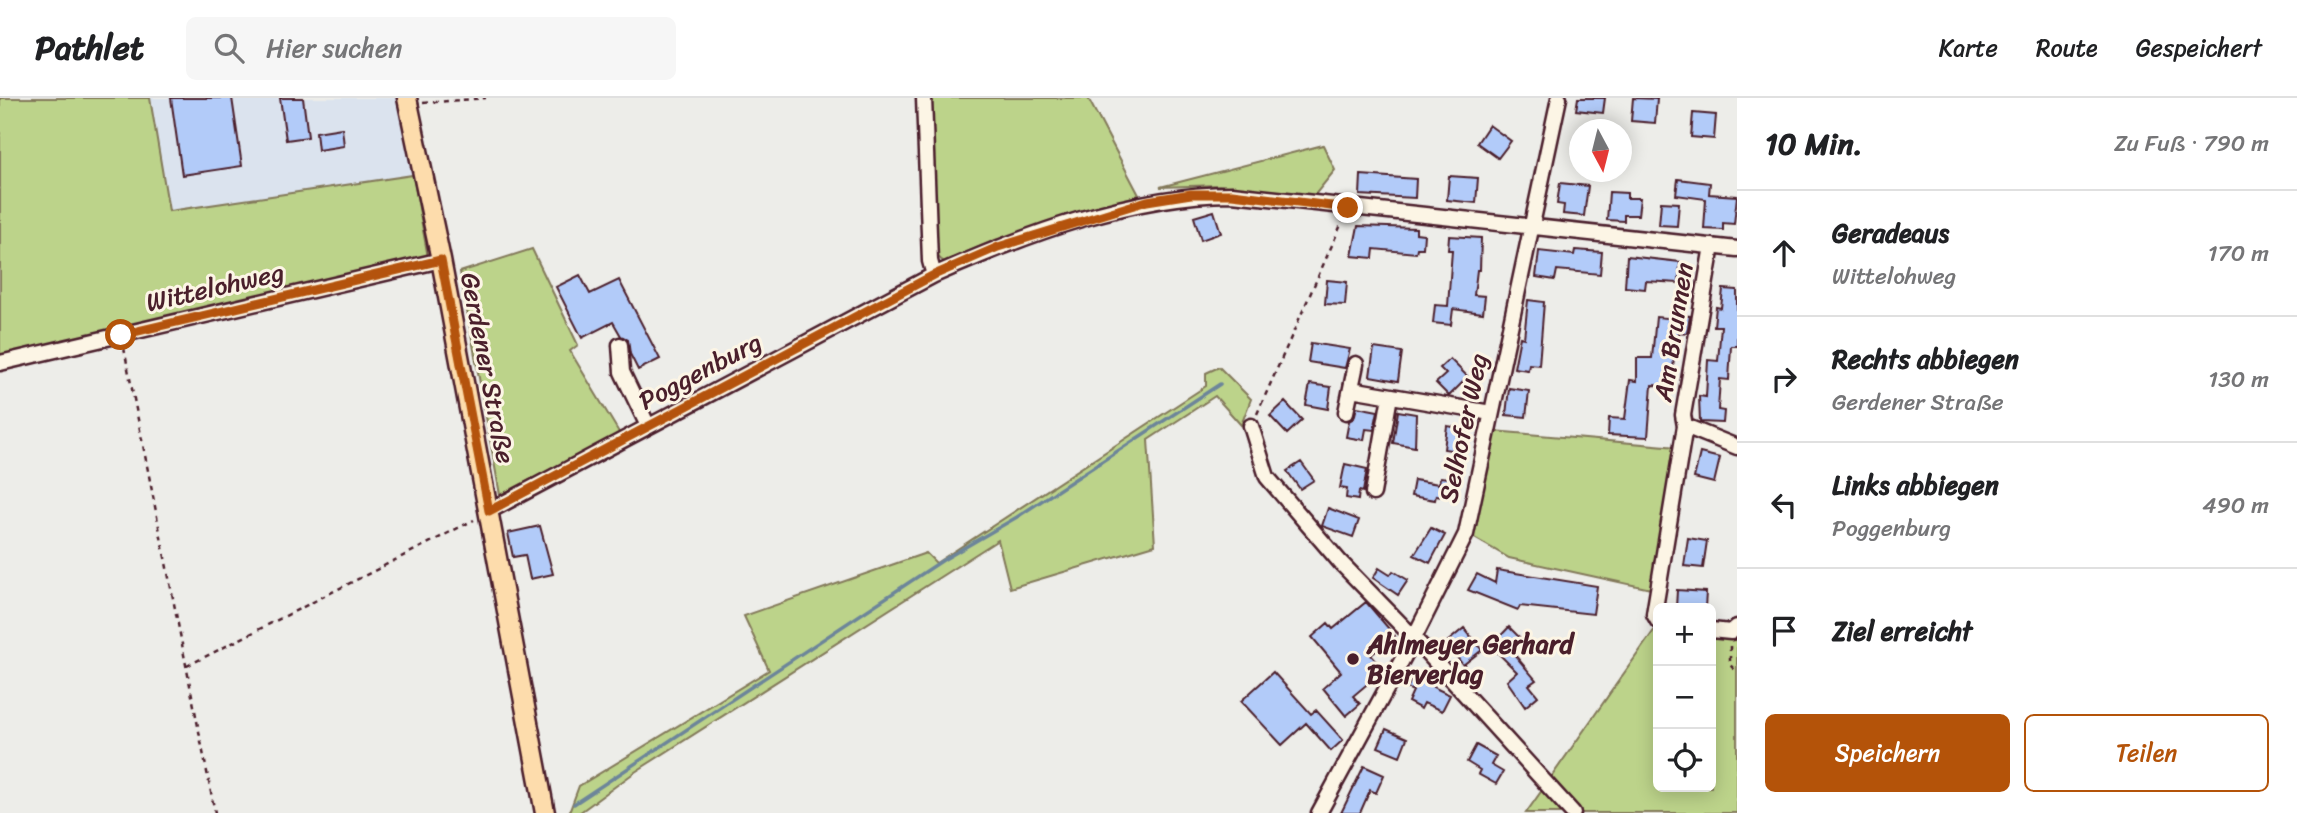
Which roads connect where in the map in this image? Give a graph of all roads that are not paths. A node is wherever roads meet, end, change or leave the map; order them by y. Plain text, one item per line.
1 (925, 98) edge
2 (1559, 98) edge
3 (408, 101) edge
4 (1531, 226) junction
5 (1712, 246) junction
6 (1737, 249) edge
7 (441, 260) junction
8 (934, 275) junction
9 (620, 345) dead end
10 (0, 363) edge
11 (1356, 364) dead end
12 (1351, 389) junction
13 (1390, 396) junction
14 (1346, 412) dead end
15 (1491, 413) junction
16 (648, 426) junction
17 (1251, 426) road end
18 (1685, 426) junction
19 (1737, 447) edge
20 (1373, 493) dead end
21 (489, 511) junction
22 (1656, 603) edge
23 (1716, 630) edge
24 (1734, 630) edge
25 (1414, 638) junction
26 (545, 813) edge
27 (1319, 813) edge
28 (1573, 813) edge

1 - 8 street
2 - 4 street, Selhofer Weg
3 - 7 main road, Gerdener Straße
4 - 5 street
4 - 8 street, Poggenburg
4 - 15 street, Selhofer Weg
5 - 6 street
5 - 18 street, Am Brunnen
7 - 10 street, Wittelohweg
7 - 21 main road, Gerdener Straße
8 - 16 street, Poggenburg
9 - 16 street
11 - 12 street
12 - 13 street
12 - 14 street
13 - 15 street
13 - 20 street
15 - 25 street, Selhofer Weg
16 - 21 street, Poggenburg
17 - 25 street
18 - 19 street, Am Brunnen
18 - 22 street, Am Brunnen
21 - 26 main road, Gerdener Straße
23 - 24 street
25 - 27 street, Selhofer Weg
25 - 28 street

